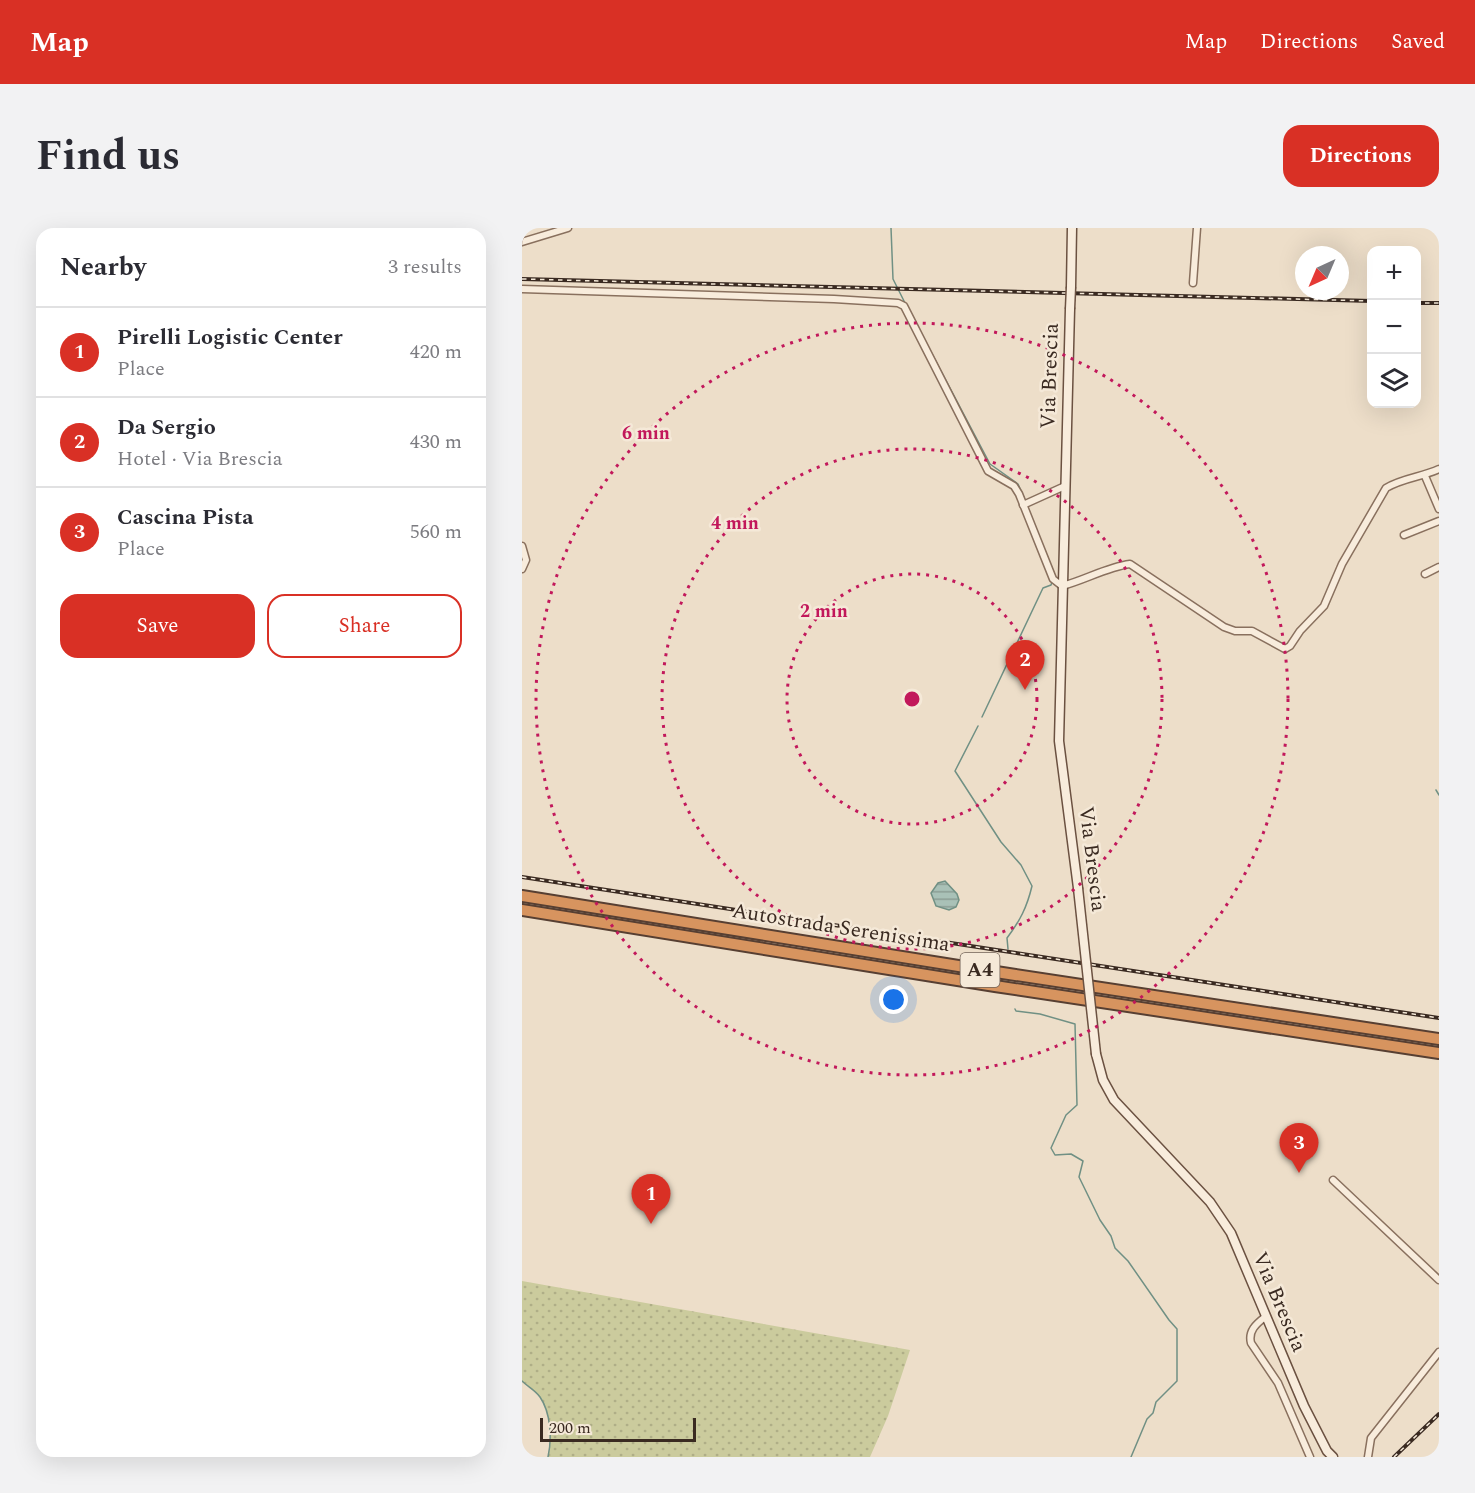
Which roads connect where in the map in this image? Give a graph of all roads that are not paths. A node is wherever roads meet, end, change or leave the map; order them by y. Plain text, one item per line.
1 (568, 228) edge
2 (1072, 228) edge
3 (1197, 228) edge
4 (522, 242) edge
5 (1193, 283) dead end
6 (522, 289) edge
7 (1439, 469) edge
8 (1425, 476) junction
9 (1065, 486) junction
10 (1023, 506) junction
11 (1439, 509) edge
12 (1439, 521) edge
13 (1404, 535) dead end
14 (522, 546) edge
15 (1439, 567) edge
16 (522, 569) edge
17 (1425, 574) dead end
18 (1062, 586) junction
19 (522, 896) edge
20 (522, 910) edge
21 (1439, 1039) edge
22 (1439, 1053) edge
23 (1333, 1179) dead end
24 (1439, 1280) edge
25 (1265, 1317) junction
26 (1439, 1352) edge
27 (1330, 1452) edge
28 (1310, 1457) edge
29 (1341, 1457) edge
30 (1368, 1457) edge

1 - 4 street
2 - 9 main road, Via Brescia, bridge
3 - 5 street
6 - 10 street
7 - 8 street
8 - 11 street
8 - 18 street
9 - 10 street
9 - 18 main road, Via Brescia
10 - 18 street
12 - 13 street
14 - 16 street
15 - 17 street
18 - 25 main road, Via Brescia, bridge
19 - 21 highway, Autostrada Serenissima / A4
20 - 22 highway, Autostrada Serenissima / A4
23 - 24 street
25 - 27 main road, Via Brescia
25 - 28 street
26 - 30 street
27 - 29 main road, Via Brescia

